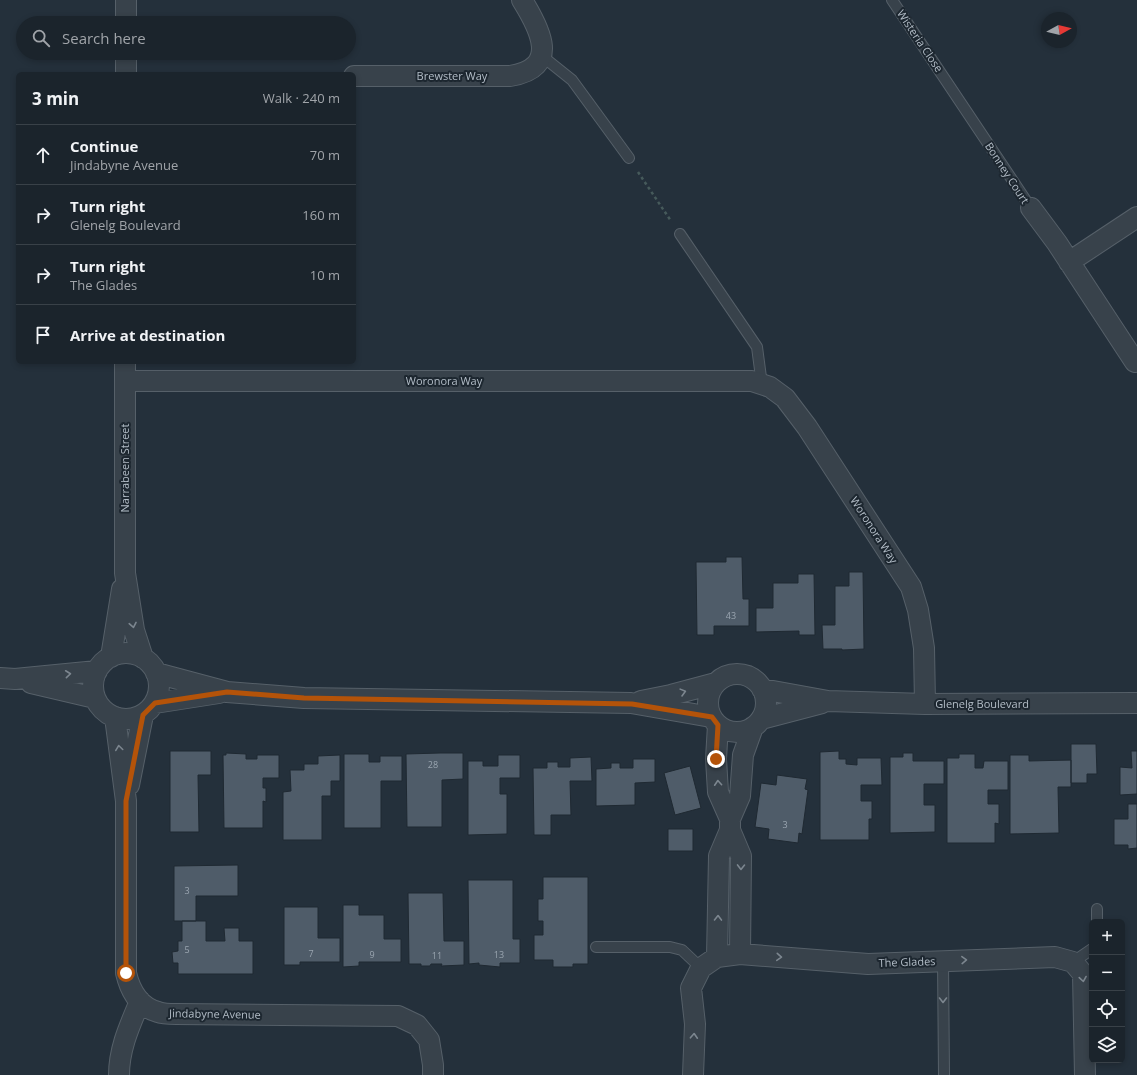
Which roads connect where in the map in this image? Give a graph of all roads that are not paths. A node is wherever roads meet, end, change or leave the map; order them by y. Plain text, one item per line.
1 (126, 0) edge
2 (522, 0) edge
3 (892, 0) edge
4 (126, 16) edge
5 (542, 56) junction
6 (126, 60) edge
7 (126, 72) edge
8 (356, 76) edge
9 (948, 83) joint
10 (629, 158) road end
11 (1030, 208) joint
12 (1137, 217) edge
13 (680, 234) road end
14 (1069, 262) junction
15 (1136, 364) edge
16 (125, 371) edge
17 (762, 384) junction
18 (125, 573) junction
19 (111, 657) junction
20 (143, 658) junction
21 (97, 671) junction
22 (156, 673) junction
23 (8, 679) edge
24 (716, 683) junction
25 (762, 689) junction
26 (227, 692) junction
27 (95, 698) junction
28 (828, 701) junction
29 (1137, 703) edge
30 (632, 704) junction
31 (925, 704) junction
32 (149, 709) junction
33 (115, 718) junction
34 (715, 721) junction
35 (757, 723) junction
36 (126, 801) junction
37 (730, 825) junction
38 (1097, 909) dead end
39 (1097, 919) edge
40 (596, 947) dead end
41 (1089, 951) edge
42 (740, 954) junction
43 (943, 961) junction
44 (1073, 962) junction
45 (709, 963) junction
46 (140, 1001) junction
47 (119, 1075) edge
48 (433, 1075) edge
49 (693, 1075) edge
50 (944, 1075) edge
51 (1085, 1075) edge

1 - 4 street
2 - 5 street
3 - 9 lane, Wisteria Close
5 - 8 street, Brewster Way
5 - 10 lane
6 - 7 street
9 - 11 lane, Bonney Court
11 - 14 street, Bonney Court
12 - 14 street
13 - 17 lane
14 - 15 street, Bonney Court
16 - 17 street, Woronora Way
16 - 18 street, Narrabeen Street
17 - 31 street, Woronora Way
18 - 19 street, Narrabeen Street
18 -> 20 street, Narrabeen Street
19 - 20 street
19 - 21 street
20 - 22 street
23 -> 21 street
21 - 27 street
22 - 26 street
22 - 32 street
23 - 27 street
24 - 25 street
30 -> 24 street
24 - 34 street
25 - 28 street, Glenelg Boulevard
25 - 35 street
26 - 30 street
26 - 32 street
27 - 33 street
28 - 31 street, Glenelg Boulevard
28 - 35 street, Glenelg Boulevard
29 - 31 street, Glenelg Boulevard
30 - 34 street
32 - 33 street
32 - 36 street, Jindabyne Avenue
36 -> 33 street, Jindabyne Avenue
34 - 35 street
37 -> 34 street
35 - 37 street
36 - 46 street, Jindabyne Avenue
37 -> 42 street
45 -> 37 street
38 - 39 lane
40 - 45 lane
41 - 44 lane
42 -> 43 street, The Glades
42 - 45 street, The Glades
43 -> 44 street, The Glades
43 -> 50 lane
44 -> 51 street
49 -> 45 street
46 - 47 street
46 - 48 street, Jindabyne Avenue

